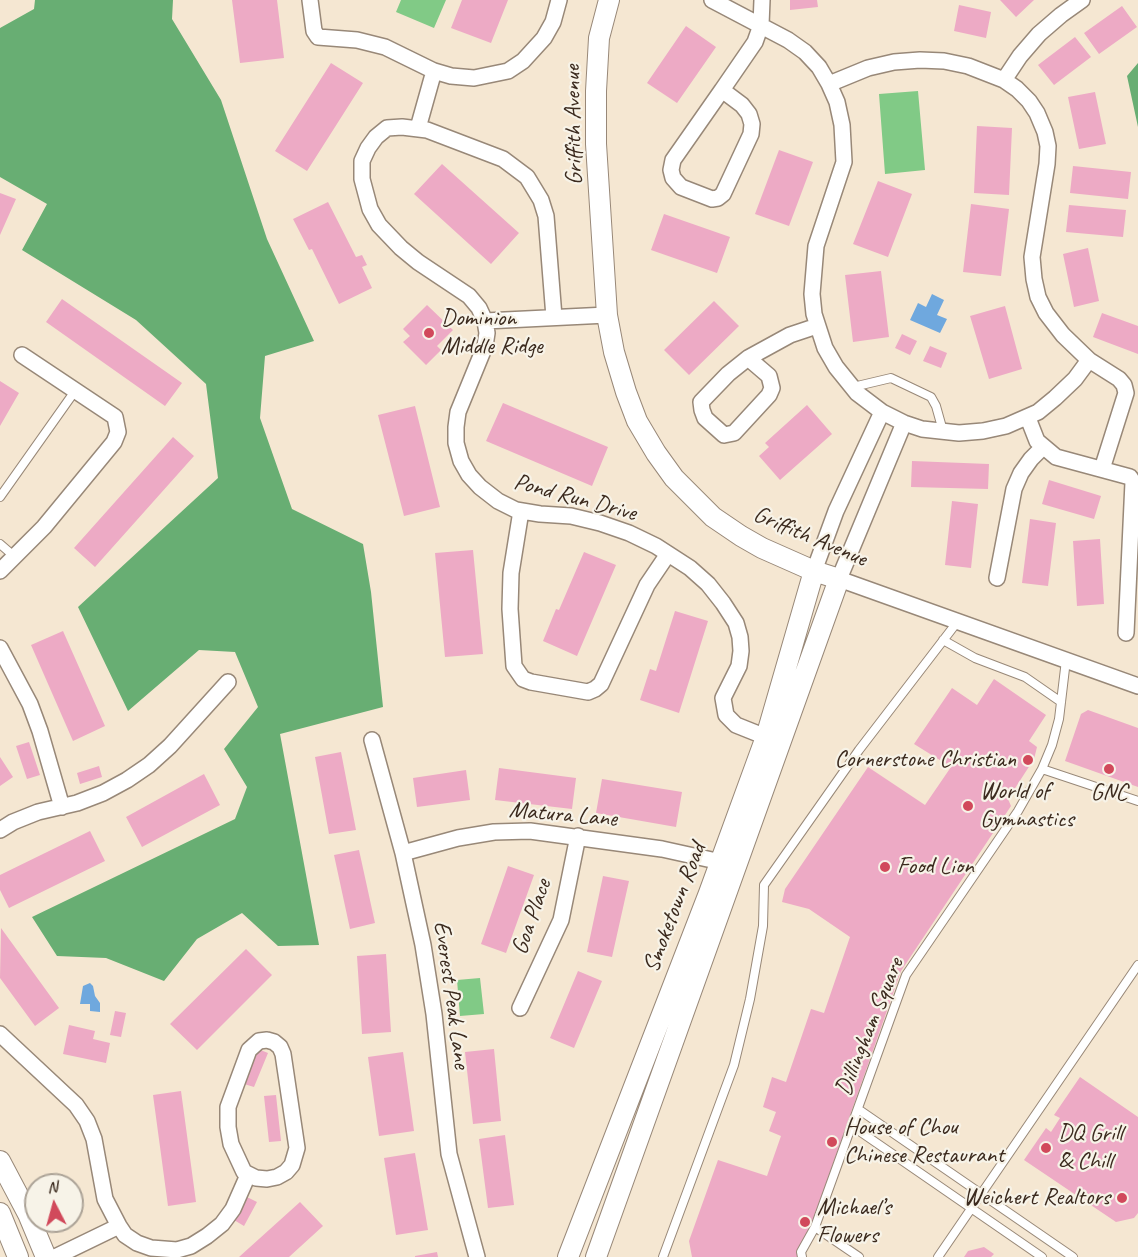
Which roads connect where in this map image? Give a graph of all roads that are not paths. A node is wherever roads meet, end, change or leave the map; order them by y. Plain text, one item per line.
1 (310, 0) edge
2 (559, 0) edge
3 (609, 0) edge
4 (712, 0) edge
5 (762, 0) edge
6 (1082, 0) edge
7 (761, 25) junction
8 (434, 71) junction
9 (1004, 80) junction
10 (830, 84) junction
11 (722, 90) junction
12 (418, 128) junction
13 (608, 315) junction
14 (554, 317) junction
15 (485, 321) junction
16 (817, 326) junction
17 (22, 355) dead end
18 (748, 358) junction
19 (1089, 360) junction
20 (853, 387) junction
21 (75, 391) junction
22 (882, 412) junction
23 (1028, 418) junction
24 (904, 423) junction
25 (943, 432) junction
26 (1043, 447) junction
27 (1102, 469) junction
28 (0, 497) edge
29 (521, 511) junction
30 (0, 544) edge
31 (668, 554) junction
32 (15, 557) junction
33 (0, 571) edge
34 (814, 571) junction
35 (997, 578) dead end
36 (839, 579) junction
37 (958, 621) junction
38 (1126, 633) dead end
39 (944, 640) junction
40 (0, 648) edge
41 (1066, 660) junction
42 (228, 682) dead end
43 (1138, 686) edge
44 (1061, 702) junction
45 (766, 737) junction
46 (372, 740) dead end
47 (1042, 769) junction
48 (1138, 801) edge
49 (62, 807) junction
50 (0, 830) edge
51 (578, 836) junction
52 (403, 853) junction
53 (721, 862) junction
54 (1138, 965) edge
55 (520, 1008) dead end
56 (0, 1034) edge
57 (858, 1109) junction
58 (852, 1126) junction
59 (0, 1161) edge
60 (248, 1175) junction
61 (981, 1194) junction
62 (972, 1208) junction
63 (0, 1213) edge
64 (118, 1226) junction
65 (815, 1227) junction
66 (18, 1257) edge
67 (46, 1257) edge
68 (55, 1257) edge
69 (477, 1257) edge
70 (568, 1257) edge
71 (596, 1257) edge
72 (663, 1257) edge
73 (802, 1257) edge
74 (859, 1257) edge
75 (938, 1257) edge
76 (1042, 1257) edge
77 (1073, 1257) edge

1 - 8 street
2 - 8 street
3 - 13 street, Griffith Avenue
4 - 7 street
5 - 7 street
6 - 9 street
7 - 10 street
7 - 11 street
8 - 12 street
9 - 10 street
9 - 19 street
10 - 16 street
11 - 11 street
12 - 14 street
12 - 15 street
13 - 14 street
13 - 34 street, Griffith Avenue
14 - 15 street
15 - 29 street, Pond Run Drive
16 - 18 street
16 - 20 street
17 - 21 street
18 - 18 street
19 - 23 street
19 - 27 street
20 - 22 street
20 - 25 lane
21 - 28 lane
21 - 32 street
22 - 24 street
22 - 34 street
23 - 25 street
23 - 26 street
24 - 25 street
24 - 36 street
26 - 27 street
26 - 35 street
27 - 38 street
29 - 31 street, Pond Run Drive
29 - 31 street
30 - 32 lane
31 - 45 street, Pond Run Drive
32 - 33 street
34 - 36 street, Griffith Avenue
34 - 45 street, Smoketown Road
36 - 37 street, Griffith Avenue
36 - 71 street, Smoketown Road
37 - 39 lane
37 - 41 street, Griffith Avenue
39 - 44 lane
39 - 72 lane
40 - 49 street
41 - 43 street, Griffith Avenue
41 - 44 lane, Dillingham Square
42 - 49 street
44 - 47 lane, Dillingham Square
45 - 53 street, Smoketown Road
46 - 52 street, Everest Peak Lane
47 - 48 lane
47 - 57 lane, Dillingham Square
49 - 50 street
51 - 52 street, Matura Lane
51 - 53 street, Matura Lane
51 - 55 street, Goa Place
52 - 69 street, Everest Peak Lane
53 - 70 street, Smoketown Road
54 - 61 lane
56 - 64 street
57 - 58 lane, Dillingham Square
57 - 61 lane
58 - 62 lane
58 - 65 lane, Dillingham Square
59 - 67 street
60 - 60 street
60 - 64 street
61 - 62 lane
61 - 77 lane
62 - 75 lane
62 - 76 lane
63 - 66 street
64 - 68 street
65 - 73 lane, Dillingham Square
65 - 74 lane

